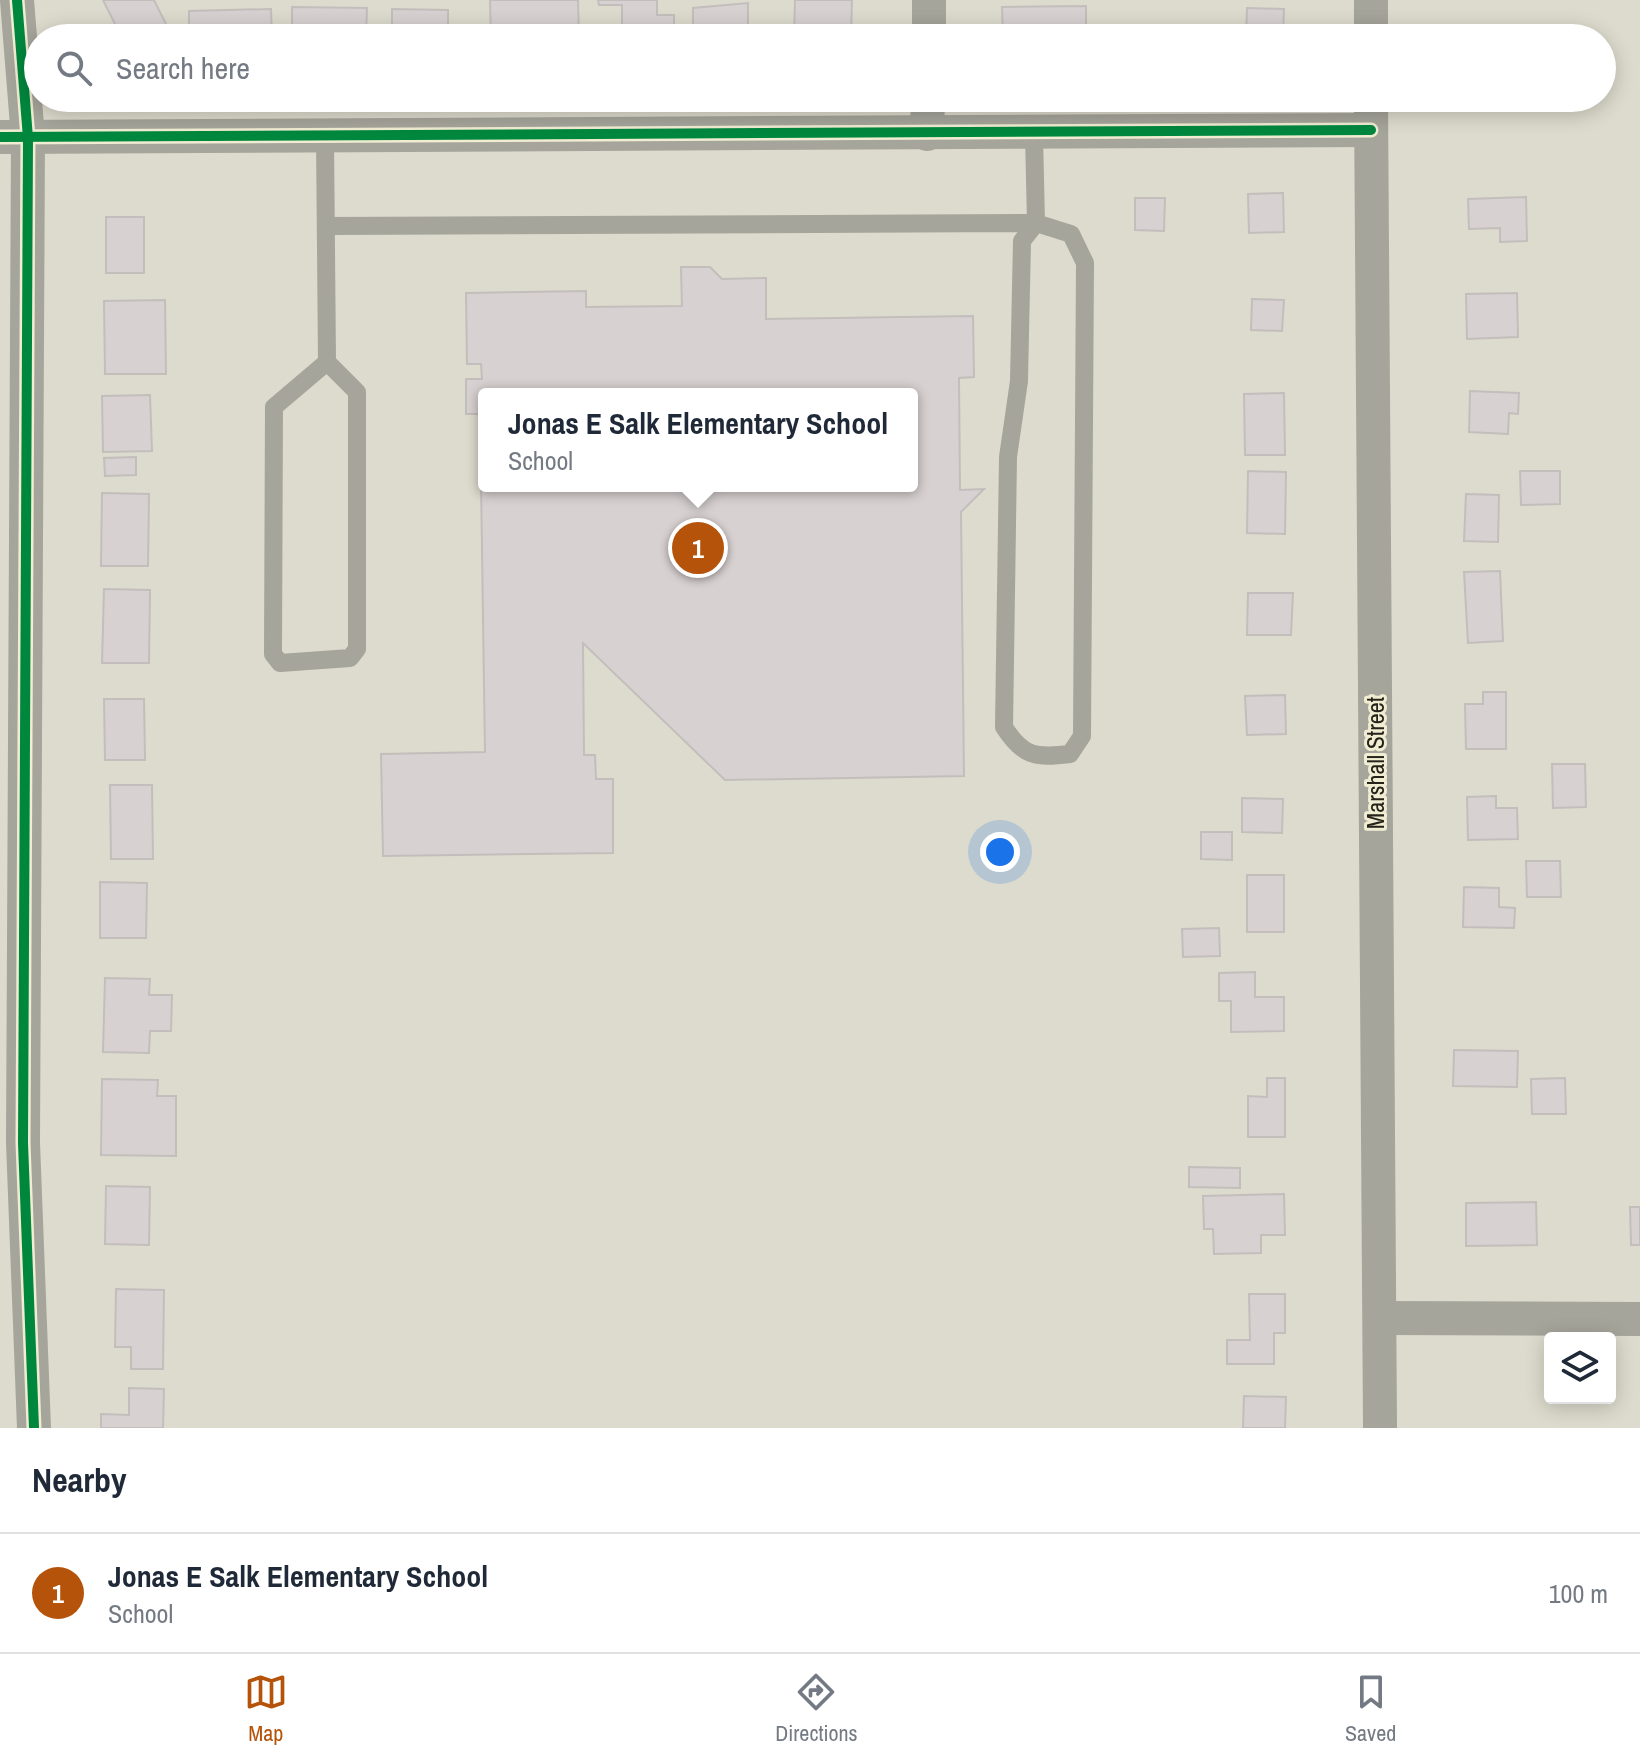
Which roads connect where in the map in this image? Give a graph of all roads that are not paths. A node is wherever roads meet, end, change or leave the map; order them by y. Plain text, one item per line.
1 (17, 0) edge
2 (929, 0) edge
3 (1371, 0) edge
4 (929, 24) edge
5 (1371, 24) edge
6 (928, 112) edge
7 (1371, 114) edge
8 (927, 134) junction
9 (1034, 134) junction
10 (325, 137) junction
11 (14, 138) edge
12 (1036, 223) junction
13 (326, 226) junction
14 (327, 362) junction
15 (11, 1143) edge
16 (1380, 1318) junction
17 (1640, 1319) edge
18 (34, 1428) edge
19 (1380, 1428) edge

1 - 11 street
2 - 4 street
3 - 5 street
6 - 8 street
7 - 9 street
7 - 16 street, Marshall Street
8 - 9 street
8 - 10 street
9 - 12 lane
10 - 11 street
10 - 13 lane
11 - 15 street
12 - 12 lane
12 - 13 lane
13 - 14 lane
14 - 14 lane
15 - 18 street
16 - 17 street
16 - 19 street, Marshall Street

